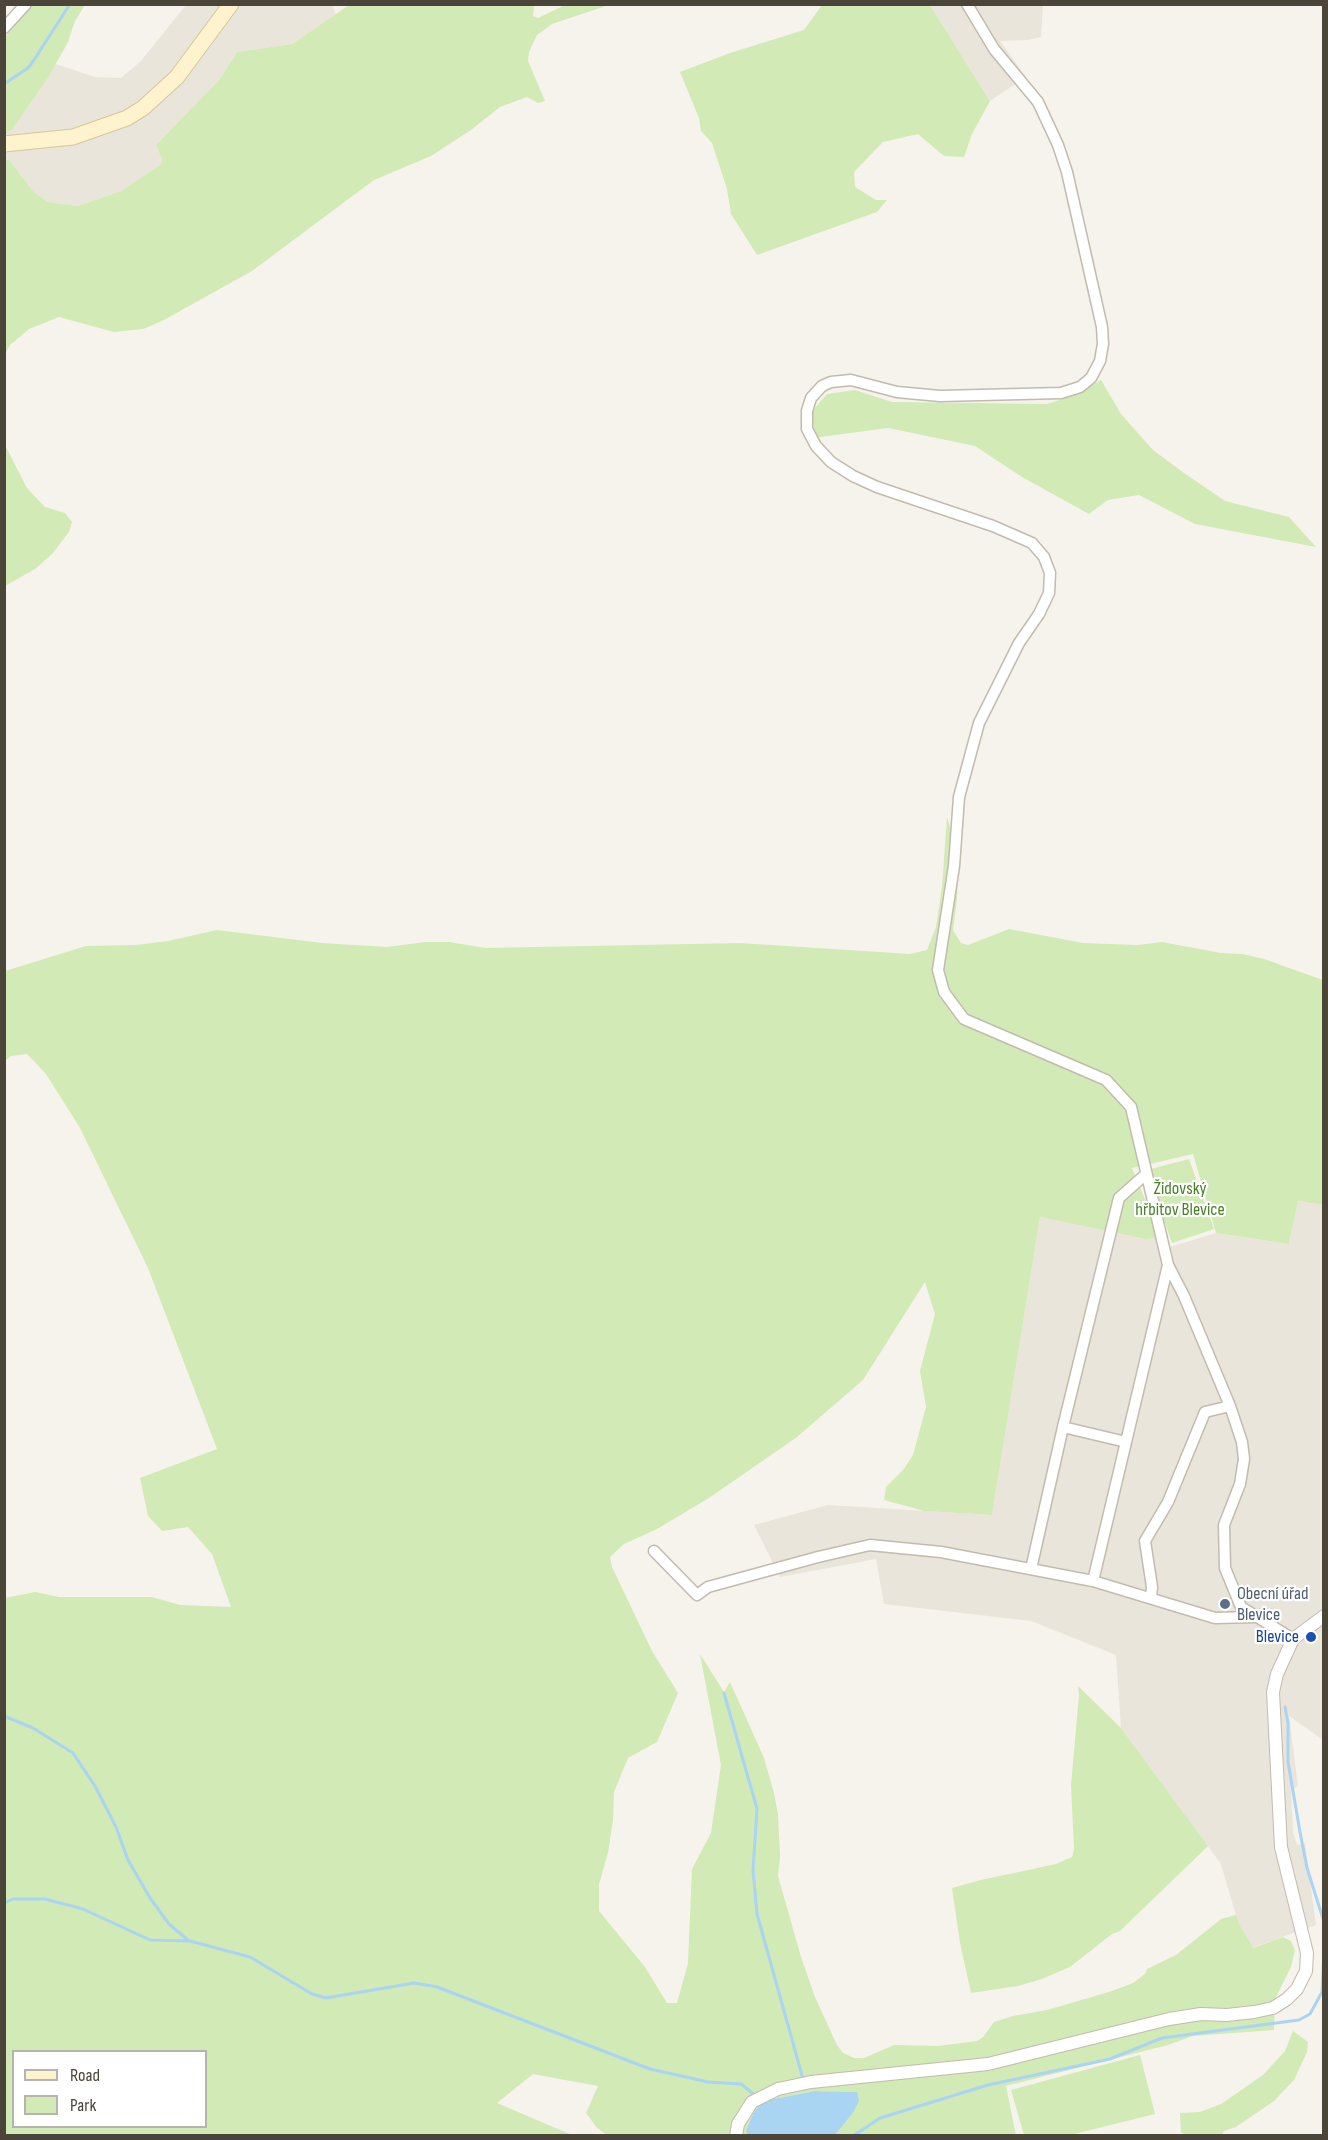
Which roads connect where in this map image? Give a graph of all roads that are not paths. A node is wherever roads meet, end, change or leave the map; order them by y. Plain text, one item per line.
1 (26, 4) edge
2 (231, 4) edge
3 (967, 4) edge
4 (4, 28) edge
5 (4, 144) edge
6 (1146, 1174) junction
7 (1168, 1265) junction
8 (1230, 1406) junction
9 (1063, 1427) junction
10 (1126, 1442) junction
11 (654, 1551) dead end
12 (1031, 1569) junction
13 (1093, 1581) junction
14 (1150, 1597) junction
15 (1323, 1616) edge
16 (1256, 1617) junction
17 (1293, 1639) junction
18 (736, 2136) edge

1 - 4 street
2 - 5 main road
3 - 6 street
6 - 7 street
6 - 9 street
7 - 8 street
7 - 10 street
8 - 14 street
8 - 16 street
9 - 10 street
9 - 12 street
10 - 13 street
11 - 12 street
12 - 13 street
13 - 14 street
14 - 16 street
15 - 17 street
16 - 17 street
17 - 18 street

